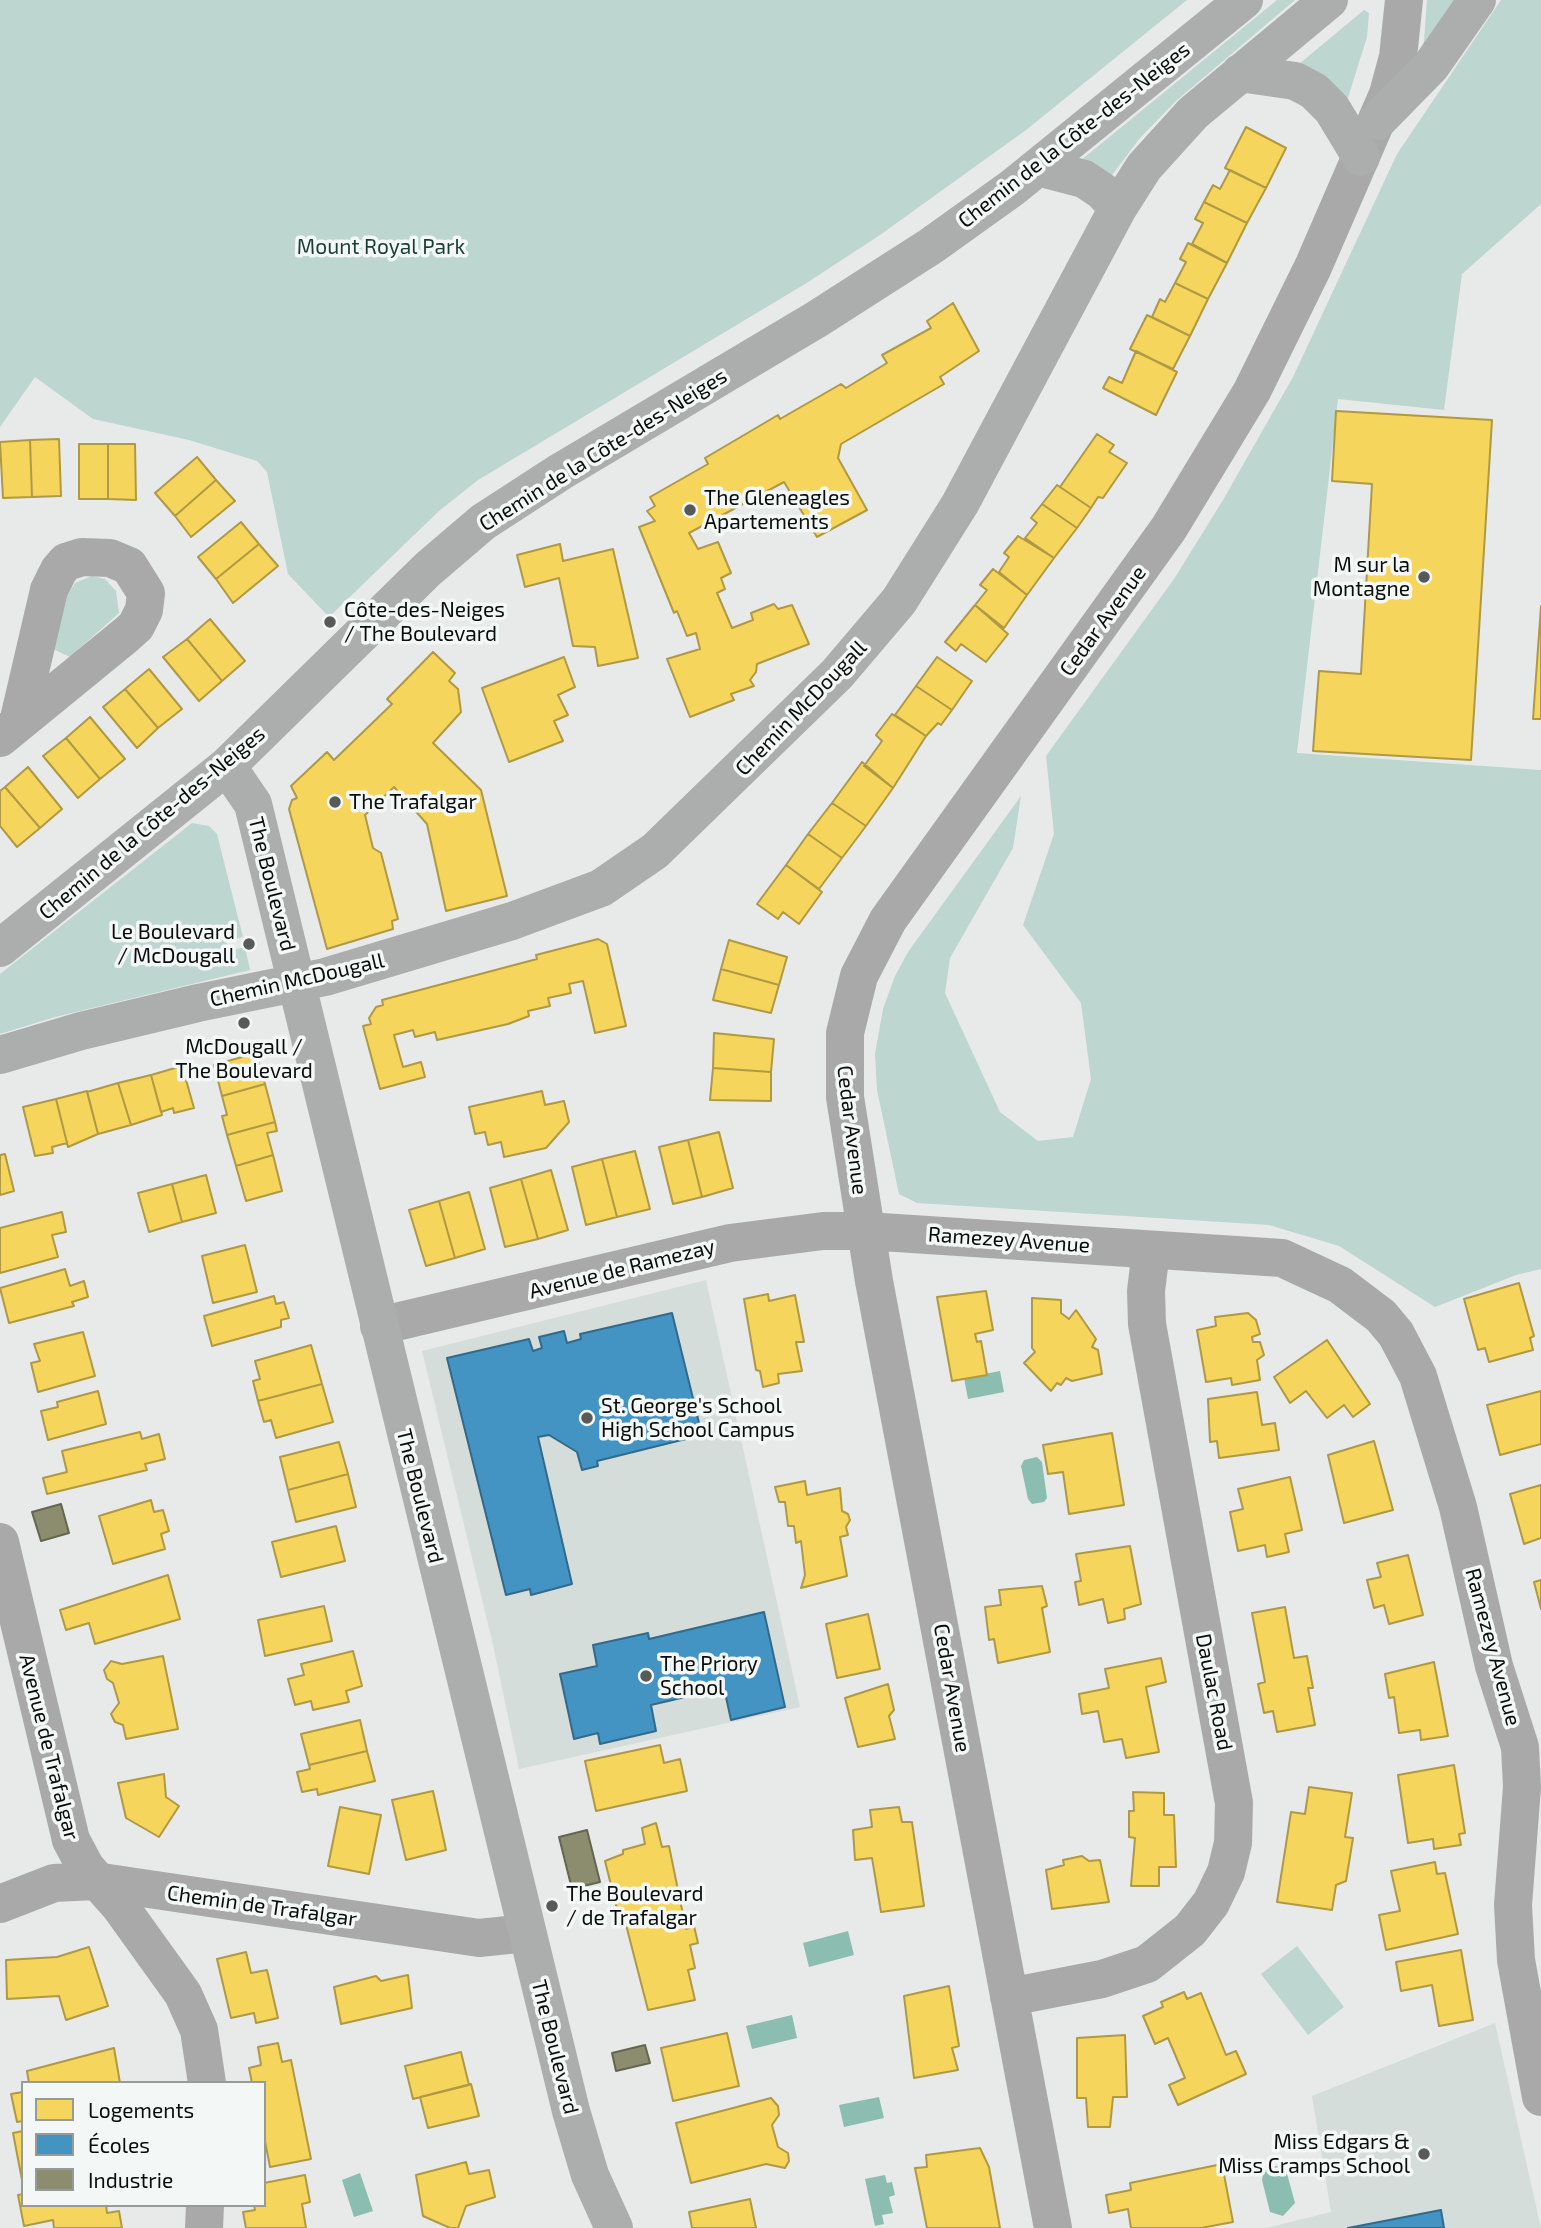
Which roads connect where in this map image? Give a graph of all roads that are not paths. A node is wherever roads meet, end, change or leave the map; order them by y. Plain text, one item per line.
1 (1244, 0) edge
2 (1329, 0) edge
3 (1404, 0) edge
4 (1477, 0) edge
5 (1240, 73) junction
6 (1377, 121) junction
7 (1361, 157) junction
8 (1038, 167) junction
9 (1118, 208) junction
10 (227, 766) junction
11 (0, 948) edge
12 (297, 983) junction
13 (0, 1055) edge
14 (866, 1231) junction
15 (1151, 1250) junction
16 (379, 1326) junction
17 (0, 1542) edge
18 (16, 1688) edge
19 (1531, 1787) edge
20 (95, 1881) junction
21 (0, 1905) edge
22 (527, 1933) junction
23 (1009, 1997) junction
24 (207, 2081) edge
25 (1541, 2098) edge
26 (205, 2207) edge
27 (603, 2224) edge
28 (204, 2228) edge
29 (1053, 2228) edge

1 - 8 main road, Chemin de la Côte-des-Neiges
2 - 5 main road, Chemin McDougall
3 - 6 street, Cedar Avenue
4 - 6 main road
5 - 7 main road
5 - 9 main road, Chemin McDougall
6 - 7 street, Cedar Avenue
7 - 14 street, Cedar Avenue
8 - 9 main road
8 - 10 main road, Chemin de la Côte-des-Neiges
9 - 12 main road, Chemin McDougall
10 - 11 main road, Chemin de la Côte-des-Neiges
10 - 12 main road, The Boulevard
12 - 13 main road, Chemin McDougall
12 - 16 main road, The Boulevard
14 - 15 street, Ramezey Avenue
14 - 16 street, Avenue de Ramezay
14 - 23 street, Cedar Avenue
15 - 19 street, Ramezey Avenue
15 - 23 street, Daulac Road
16 - 22 main road, The Boulevard
17 - 18 street, Avenue de Trafalgar
18 - 20 street, Avenue de Trafalgar
19 - 25 street, Ramezey Avenue
20 - 21 street, Chemin de Trafalgar
20 - 22 street, Chemin de Trafalgar
20 - 24 street, Avenue de Trafalgar
22 - 27 main road, The Boulevard
23 - 29 street, Cedar Avenue
26 - 28 street

